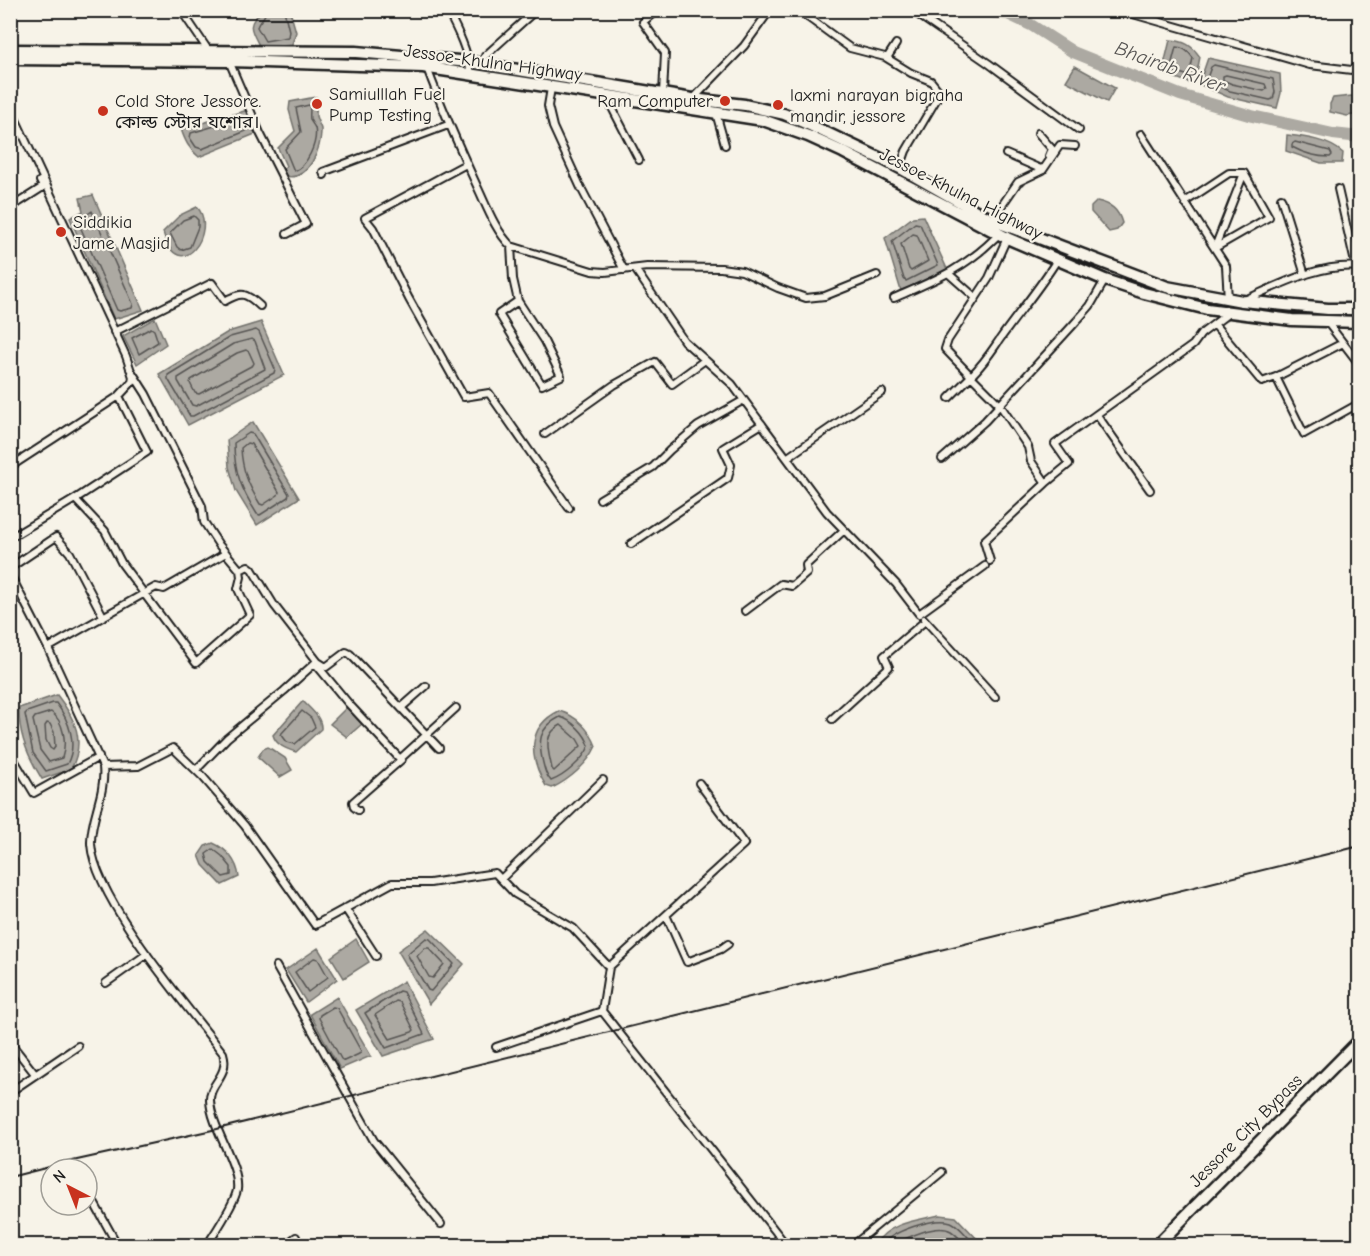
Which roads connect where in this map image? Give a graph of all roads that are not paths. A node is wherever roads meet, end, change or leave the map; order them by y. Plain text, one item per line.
1 (181, 10) edge
2 (447, 10) edge
3 (536, 10) edge
4 (657, 10) edge
5 (759, 10) edge
6 (798, 10) edge
7 (911, 10) edge
8 (1119, 10) edge
9 (769, 12) edge
10 (896, 44) dead end
11 (10, 50) edge
12 (208, 50) junction
13 (485, 56) dead end
14 (887, 58) junction
15 (10, 59) edge
16 (229, 61) junction
17 (470, 62) junction
18 (426, 67) junction
19 (1359, 71) edge
20 (471, 75) junction
21 (551, 88) junction
22 (663, 94) junction
23 (606, 96) junction
24 (693, 99) junction
25 (10, 107) edge
26 (716, 113) junction
27 (10, 115) edge
28 (448, 125) junction
29 (1079, 130) dead end
30 (1038, 133) dead end
31 (1142, 134) dead end
32 (725, 145) dead end
33 (1075, 146) dead end
34 (1006, 154) dead end
35 (639, 160) dead end
36 (466, 164) junction
37 (900, 168) junction
38 (1043, 170) junction
39 (1244, 173) junction
40 (324, 175) dead end
41 (1338, 189) dead end
42 (1281, 198) dead end
43 (1185, 202) junction
44 (10, 208) edge
45 (992, 219) junction
46 (287, 234) dead end
47 (1002, 237) junction
48 (511, 246) junction
49 (1215, 248) junction
50 (1057, 260) junction
51 (1358, 267) edge
52 (634, 268) junction
53 (624, 270) junction
54 (949, 274) junction
55 (877, 275) dead end
56 (1305, 275) junction
57 (1105, 280) junction
58 (894, 298) dead end
59 (976, 298) junction
60 (1228, 300) junction
61 (518, 301) junction
62 (1242, 302) junction
63 (260, 306) dead end
64 (1359, 309) edge
65 (1230, 311) junction
66 (1327, 321) junction
67 (1359, 322) edge
68 (1214, 324) junction
69 (114, 332) junction
70 (1343, 343) junction
71 (705, 360) junction
72 (1359, 365) edge
73 (130, 369) junction
74 (971, 376) junction
75 (1276, 377) junction
76 (882, 392) dead end
77 (119, 396) junction
78 (949, 398) dead end
79 (744, 400) junction
80 (1359, 403) edge
81 (1000, 405) junction
82 (1097, 415) junction
83 (762, 424) junction
84 (545, 434) dead end
85 (788, 457) junction
86 (942, 459) dead end
87 (10, 468) edge
88 (1046, 483) junction
89 (1150, 490) dead end
90 (75, 498) junction
91 (600, 499) dead end
92 (569, 508) dead end
93 (843, 531) junction
94 (10, 538) edge
95 (631, 544) dead end
96 (226, 553) junction
97 (10, 568) edge
98 (240, 570) junction
99 (10, 574) edge
100 (145, 593) junction
101 (745, 611) dead end
102 (920, 614) junction
103 (104, 616) junction
104 (925, 621) junction
105 (48, 648) junction
106 (426, 686) dead end
107 (994, 697) dead end
108 (401, 708) junction
109 (456, 708) dead end
110 (832, 719) dead end
111 (426, 735) junction
112 (438, 748) dead end
113 (10, 753) edge
114 (99, 757) junction
115 (402, 759) junction
116 (103, 767) junction
117 (196, 770) junction
118 (603, 780) dead end
119 (699, 783) dead end
120 (358, 810) dead end
121 (501, 879) junction
122 (345, 908) junction
123 (666, 915) junction
124 (728, 944) dead end
125 (147, 954) junction
126 (376, 956) dead end
127 (276, 966) dead end
128 (609, 967) junction
129 (106, 983) dead end
130 (602, 1011) junction
131 (1359, 1040) edge
132 (10, 1042) edge
133 (78, 1046) dead end
134 (496, 1047) dead end
135 (35, 1074) junction
136 (10, 1092) edge
137 (942, 1172) dead end
138 (99, 1211) edge
139 (441, 1224) dead end
140 (296, 1237) dead end
141 (118, 1245) edge
142 (212, 1245) edge
143 (284, 1245) edge
144 (788, 1245) edge
145 (852, 1245) edge
146 (1156, 1245) edge

1 - 12 street
2 - 17 street
3 - 13 street
4 - 22 street
5 - 9 street
6 - 14 street
7 - 29 street
8 - 19 street
9 - 24 street
10 - 14 street
11 - 12 highway, Jessoe-Khulna Highway
12 - 17 highway, Jessoe-Khulna Highway
14 - 37 street
15 - 16 highway, Jessoe-Khulna Highway
16 - 18 highway, Jessoe-Khulna Highway
16 - 46 street
17 - 20 street
17 - 22 highway, Jessoe-Khulna Highway
18 - 20 highway, Jessoe-Khulna Highway
18 - 28 street
20 - 21 highway, Jessoe-Khulna Highway
21 - 23 highway, Jessoe-Khulna Highway
21 - 53 street
22 - 24 highway, Jessoe-Khulna Highway
23 - 26 highway, Jessoe-Khulna Highway
23 - 35 street
24 - 37 highway, Jessoe-Khulna Highway
25 - 69 street
26 - 32 street
26 - 47 highway, Jessoe-Khulna Highway
27 - 44 street
28 - 36 street
28 - 40 street
30 - 38 street
31 - 43 street
33 - 38 street
34 - 38 street
36 - 48 street
36 - 92 street
37 - 45 highway, Jessoe-Khulna Highway
38 - 45 street
39 - 43 street
39 - 49 street
39 - 49 street
41 - 51 street
42 - 56 street
43 - 49 street
45 - 60 highway, Jessoe-Khulna Highway
47 - 50 highway, Jessoe-Khulna Highway
47 - 54 street
47 - 59 street
48 - 53 street
48 - 61 street
49 - 60 street
50 - 57 highway, Jessoe-Khulna Highway
50 - 74 street
51 - 56 street
52 - 53 street
52 - 55 street
52 - 71 street
54 - 58 street
54 - 59 street
56 - 62 street
57 - 65 highway, Jessoe-Khulna Highway
57 - 81 street
59 - 74 street
60 - 62 highway, Jessoe-Khulna Highway
61 - 61 street
62 - 64 highway, Jessoe-Khulna Highway
63 - 69 street
65 - 66 highway, Jessoe-Khulna Highway
65 - 68 street
66 - 67 highway, Jessoe-Khulna Highway
66 - 70 street
68 - 75 street
68 - 82 street
69 - 73 street
70 - 72 street
70 - 75 street
71 - 79 street
71 - 84 street
73 - 77 street
73 - 96 street
74 - 78 street
74 - 81 street
75 - 80 street
76 - 85 street
77 - 87 street
77 - 90 street
79 - 83 street
79 - 91 street
81 - 86 street
81 - 88 street
82 - 88 street
82 - 89 street
83 - 85 street
83 - 95 street
85 - 93 street
88 - 102 street
90 - 94 street
90 - 100 street
93 - 101 street
93 - 102 street
96 - 98 street
96 - 100 street
97 - 103 street
98 - 100 street
98 - 108 street
99 - 105 street
100 - 103 street
102 - 104 street
103 - 105 street
104 - 107 street
104 - 110 street
105 - 114 street
106 - 108 street
108 - 111 street
109 - 111 street
111 - 112 street
111 - 115 street
113 - 114 street
114 - 116 street
115 - 117 street
115 - 120 street
116 - 117 street
116 - 125 street
117 - 122 street
118 - 121 street
119 - 123 street
121 - 122 street
121 - 128 street
122 - 126 street
123 - 124 street
123 - 128 street
125 - 129 street
125 - 142 street
127 - 139 street
128 - 130 street
130 - 134 street
130 - 144 street
131 - 146 highway, Jessore City Bypass
132 - 135 street
133 - 135 street
135 - 136 street
137 - 145 street
138 - 141 street
140 - 143 street

